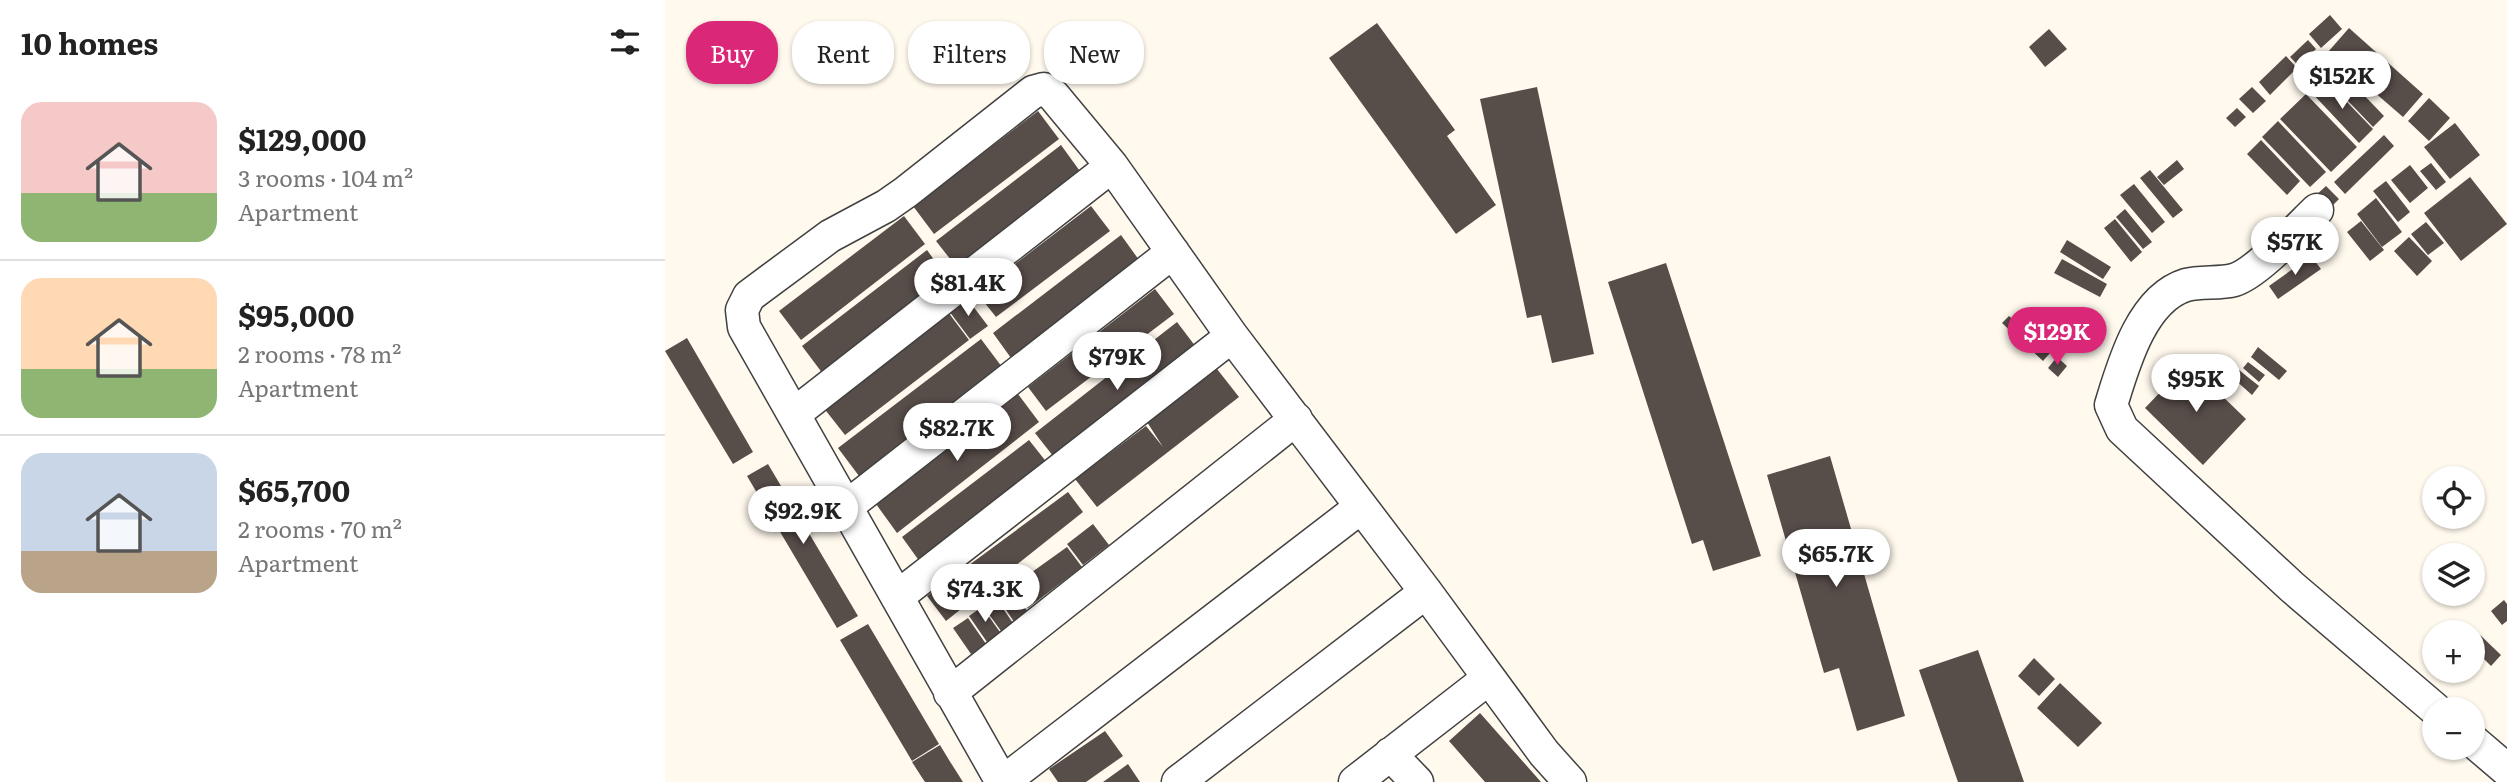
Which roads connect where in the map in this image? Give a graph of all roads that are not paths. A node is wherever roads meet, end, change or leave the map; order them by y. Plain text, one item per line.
1 (1112, 166) junction
2 (2318, 210) dead end
3 (1173, 251) junction
4 (1232, 336) junction
5 (794, 414) junction
6 (1296, 419) junction
7 (846, 507) junction
8 (1361, 507) junction
9 (1426, 592) junction
10 (897, 597) junction
11 (1489, 678) junction
12 (950, 693) junction
13 (2422, 698) edge
14 (2485, 751) edge
15 (1390, 754) junction
16 (2507, 770) edge
17 (1002, 782) edge
18 (1178, 782) edge
19 (1355, 782) edge
20 (1417, 782) edge
21 (1570, 782) edge

1 - 3 street
1 - 5 street
1 - 5 street
2 - 13 street
3 - 4 street
3 - 7 street
4 - 6 street
4 - 10 street
5 - 7 street
6 - 8 street
6 - 12 street
7 - 10 street
8 - 9 street
8 - 17 street
9 - 11 street
9 - 18 street
10 - 12 street
11 - 15 street
11 - 21 street
12 - 17 street
14 - 16 street
15 - 19 street
15 - 20 street

